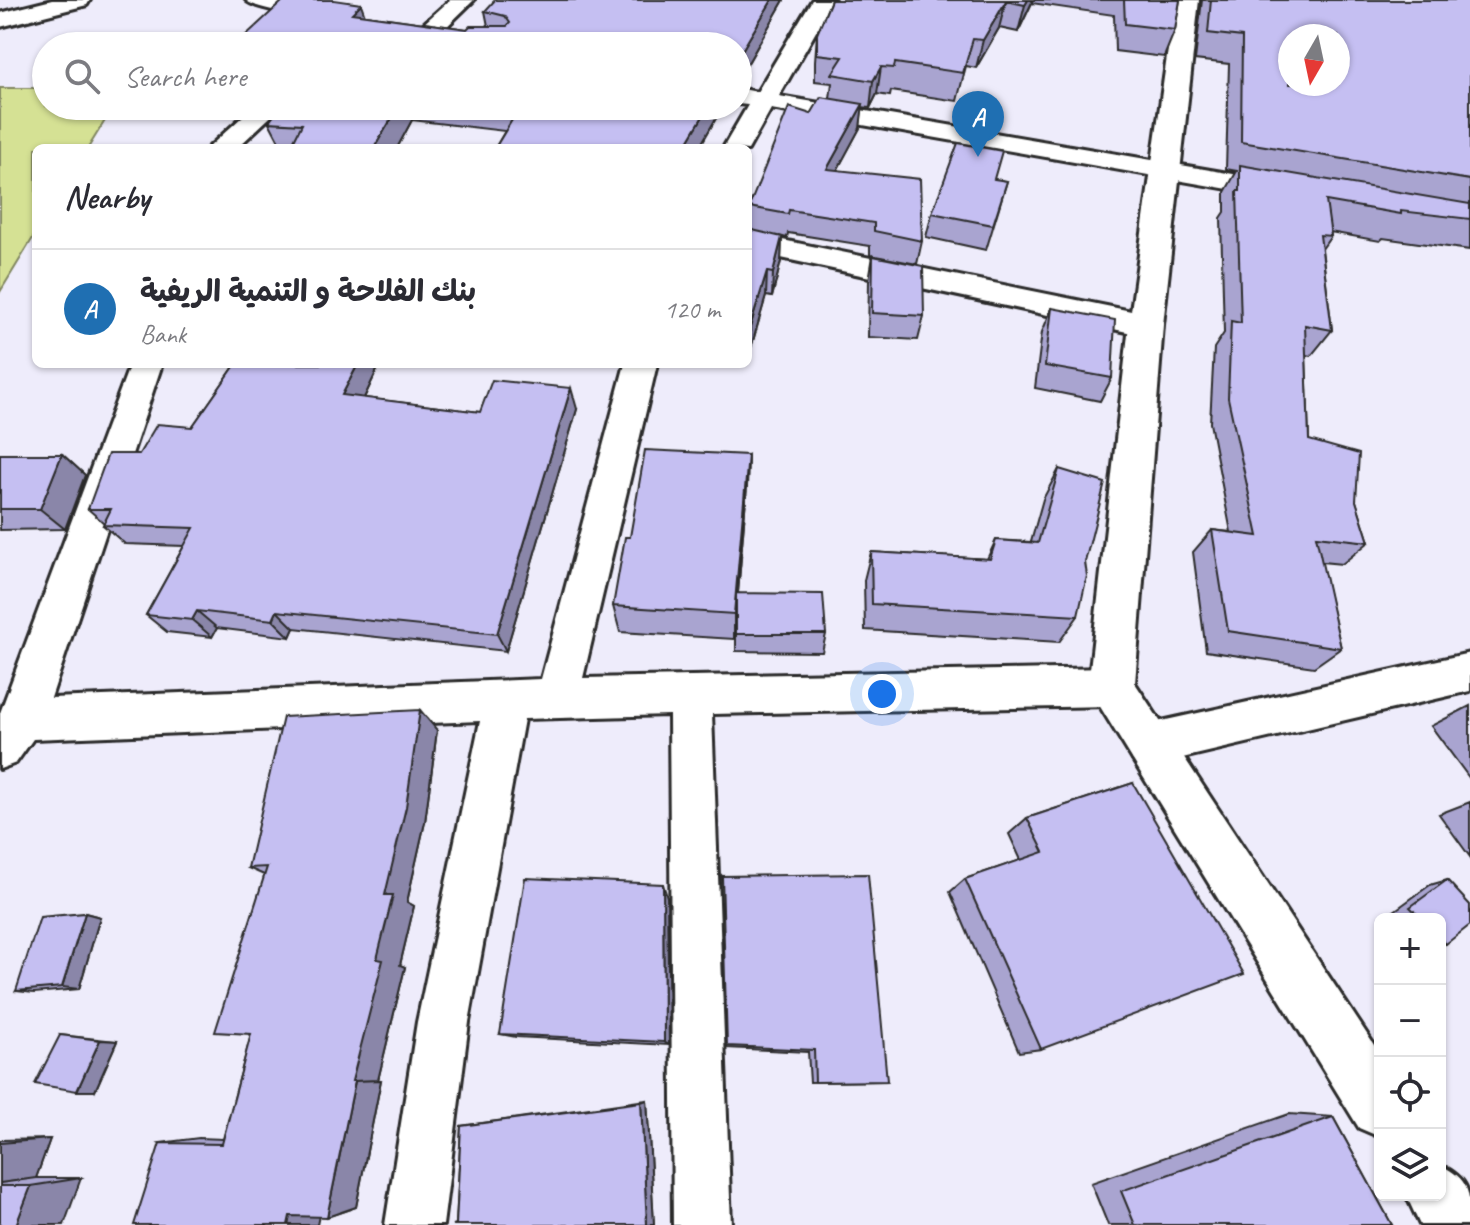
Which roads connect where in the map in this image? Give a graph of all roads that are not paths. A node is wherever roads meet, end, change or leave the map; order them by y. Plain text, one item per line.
1 (79, 0) edge
2 (257, 0) edge
3 (463, 0) edge
4 (823, 0) edge
5 (1187, 0) edge
6 (362, 16) edge
7 (0, 20) edge
8 (403, 25) edge
9 (429, 31) junction
10 (434, 32) edge
11 (752, 98) edge
12 (752, 99) edge
13 (253, 120) edge
14 (745, 120) edge
15 (226, 144) edge
16 (737, 144) edge
17 (1165, 170) junction
18 (1318, 196) edge
19 (752, 243) edge
20 (1146, 325) junction
21 (145, 368) edge
22 (640, 368) edge
23 (1470, 672) edge
24 (1111, 687) junction
25 (690, 696) junction
26 (557, 698) junction
27 (506, 700) junction
28 (11, 734) edge
29 (1148, 745) junction
30 (1374, 1098) edge
31 (1441, 1201) edge
32 (414, 1225) edge
33 (702, 1225) edge
34 (1456, 1225) edge

1 - 7 street
2 - 6 street
3 - 9 street
4 - 11 street
5 - 17 main road
8 - 9 street
9 - 10 street
12 - 17 street
13 - 15 street
14 - 16 street
17 - 18 street
17 - 20 main road
19 - 20 street
20 - 24 main road
21 - 28 street
22 - 26 street
23 - 29 street
24 - 25 street
24 - 29 main road
25 - 26 street
25 - 33 street
26 - 27 street
27 - 28 street
27 - 32 street
29 - 30 main road
31 - 34 main road

